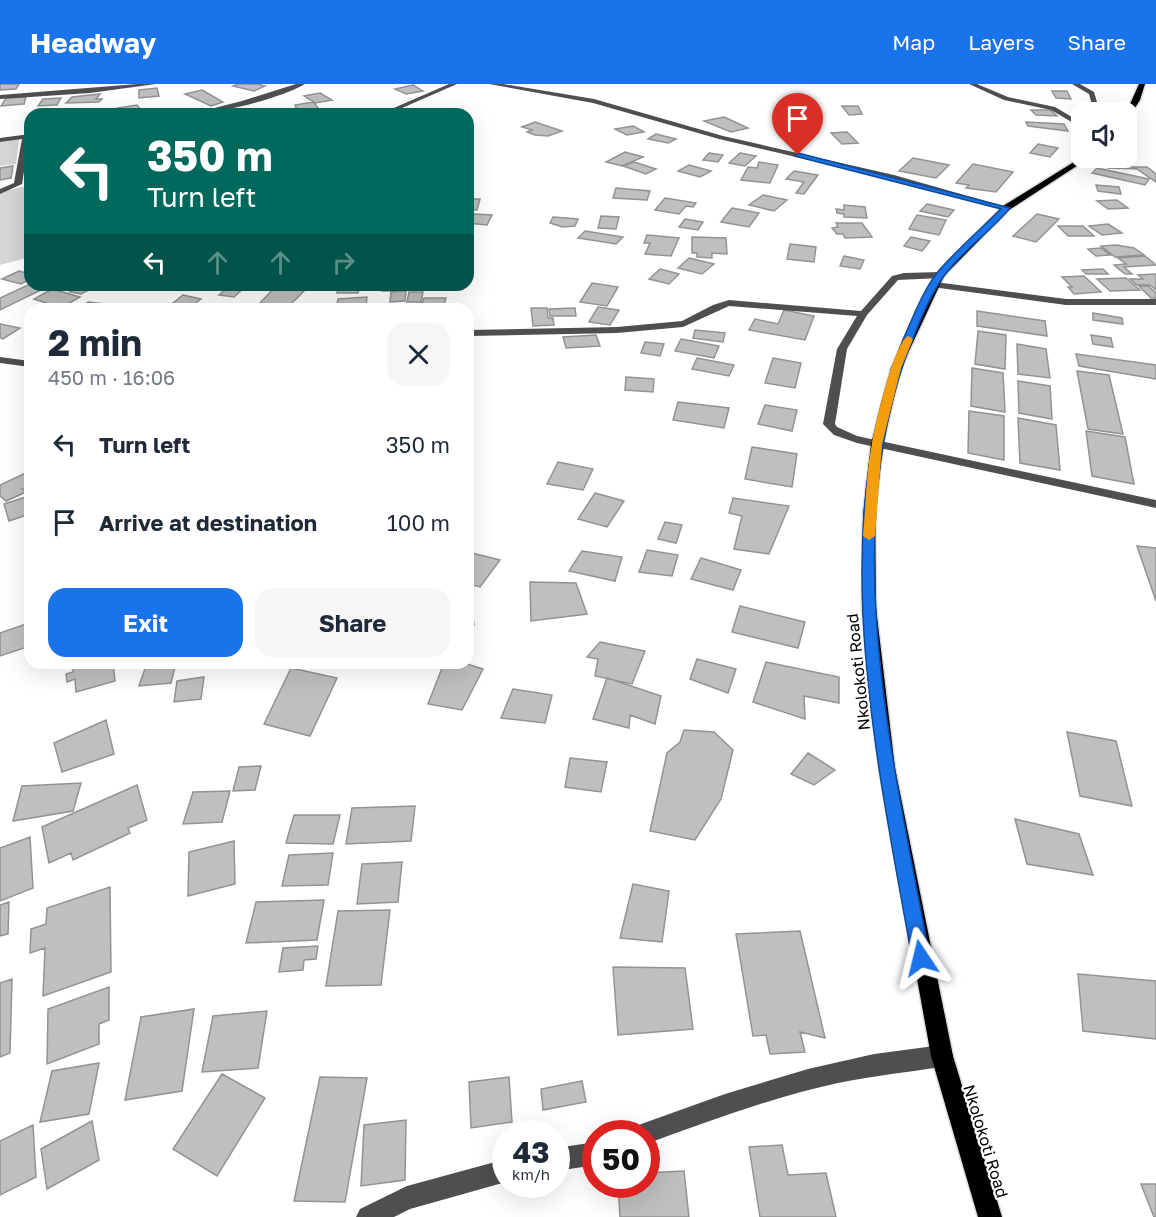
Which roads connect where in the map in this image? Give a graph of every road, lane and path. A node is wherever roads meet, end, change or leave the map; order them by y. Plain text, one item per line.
1 (153, 84) edge
2 (302, 84) edge
3 (454, 84) edge
4 (492, 84) edge
5 (972, 84) edge
6 (1076, 84) edge
7 (1142, 84) edge
8 (0, 97) edge
9 (1094, 102) edge
10 (1134, 102) edge
11 (221, 108) edge
12 (398, 108) edge
13 (1071, 119) edge
14 (24, 137) edge
15 (0, 140) edge
16 (24, 155) edge
17 (1071, 167) edge
18 (0, 192) edge
19 (1006, 208) junction
20 (937, 280) junction
21 (1156, 302) edge
22 (863, 314) junction
23 (474, 333) edge
24 (0, 360) edge
25 (24, 363) edge
26 (877, 444) junction
27 (1156, 504) edge
28 (942, 1056) junction
29 (660, 1128) edge
30 (492, 1174) edge
31 (368, 1217) edge
32 (990, 1217) edge

1 - 8 street
2 - 11 street
3 - 12 street
4 - 19 street
5 - 13 street
6 - 9 street
7 - 10 main road
14 - 15 street
16 - 18 street
17 - 19 main road, Nkolokoti Road
19 - 20 main road, Nkolokoti Road
20 - 21 street
20 - 22 street
20 - 26 main road, Nkolokoti Road
22 - 23 street
22 - 26 street
24 - 25 street
26 - 27 street
26 - 28 main road, Nkolokoti Road
28 - 29 street
28 - 32 main road, Nkolokoti Road
30 - 31 street

